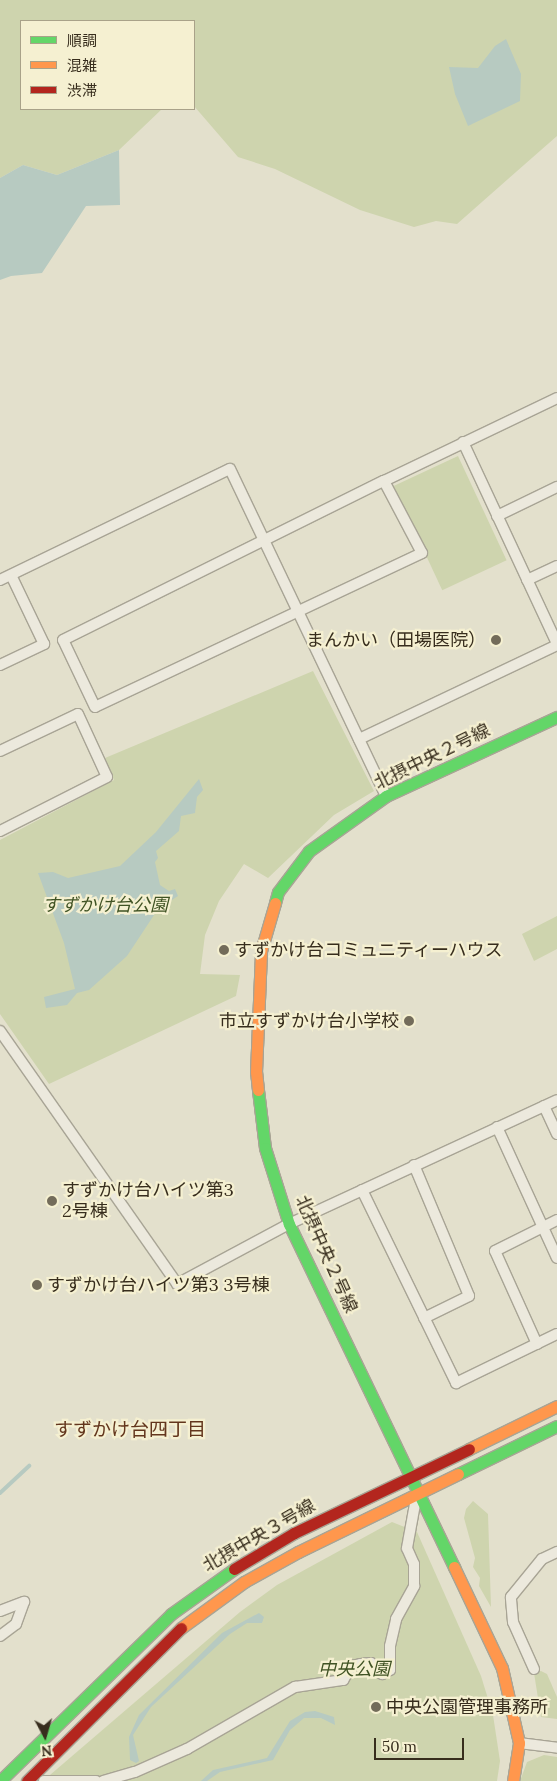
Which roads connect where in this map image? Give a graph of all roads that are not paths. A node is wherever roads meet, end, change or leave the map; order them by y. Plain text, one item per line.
1 (557, 398) edge
2 (463, 442) junction
3 (384, 481) junction
4 (557, 487) edge
5 (497, 516) junction
6 (265, 540) junction
7 (557, 566) edge
8 (11, 575) junction
9 (0, 580) edge
10 (527, 580) junction
11 (298, 614) junction
12 (557, 645) edge
13 (0, 665) edge
14 (557, 717) edge
15 (359, 739) junction
16 (0, 751) edge
17 (386, 796) junction
18 (0, 831) edge
19 (0, 1031) edge
20 (557, 1100) edge
21 (544, 1106) junction
22 (497, 1127) junction
23 (557, 1134) edge
24 (414, 1165) junction
25 (362, 1190) junction
26 (557, 1220) edge
27 (289, 1224) junction
28 (543, 1227) junction
29 (557, 1258) edge
30 (424, 1318) junction
31 (557, 1334) edge
32 (537, 1344) junction
33 (557, 1406) edge
34 (557, 1426) edge
35 (410, 1475) junction
36 (417, 1493) junction
37 (557, 1552) edge
38 (0, 1611) edge
39 (0, 1636) edge
40 (534, 1669) dead end
41 (518, 1743) junction
42 (557, 1748) edge
43 (0, 1780) edge
44 (27, 1781) edge
45 (44, 1781) edge
46 (96, 1781) edge
47 (103, 1781) edge
48 (513, 1781) edge

1 - 2 street
2 - 3 street
2 - 5 street
3 - 6 street
3 - 11 street
4 - 5 street
5 - 10 street
6 - 8 street
6 - 11 street
6 - 11 street
7 - 10 street
8 - 9 street
8 - 13 street
10 - 12 street
11 - 15 street
12 - 15 street
14 - 17 street, 北摂中央２号線
15 - 17 street
16 - 18 street
17 - 27 street, 北摂中央２号線
19 - 27 street
20 - 21 street
21 - 22 street
21 - 23 street
22 - 24 street
22 - 28 street
24 - 25 street
24 - 30 street
25 - 27 street
25 - 30 street
26 - 28 street
27 - 35 street, 北摂中央２号線
28 - 29 street
28 - 32 street
30 - 32 street
31 - 32 street
33 - 35 street, 北摂中央３号線
34 - 36 street, 北摂中央３号線
35 - 36 street, 北摂中央２号線
35 - 43 street, 北摂中央３号線
36 - 41 street, 北摂中央２号線
36 - 44 street, 北摂中央３号線
36 - 47 street
37 - 40 street
38 - 39 street
41 - 42 street
41 - 48 street, 北摂中央２号線
45 - 46 street

